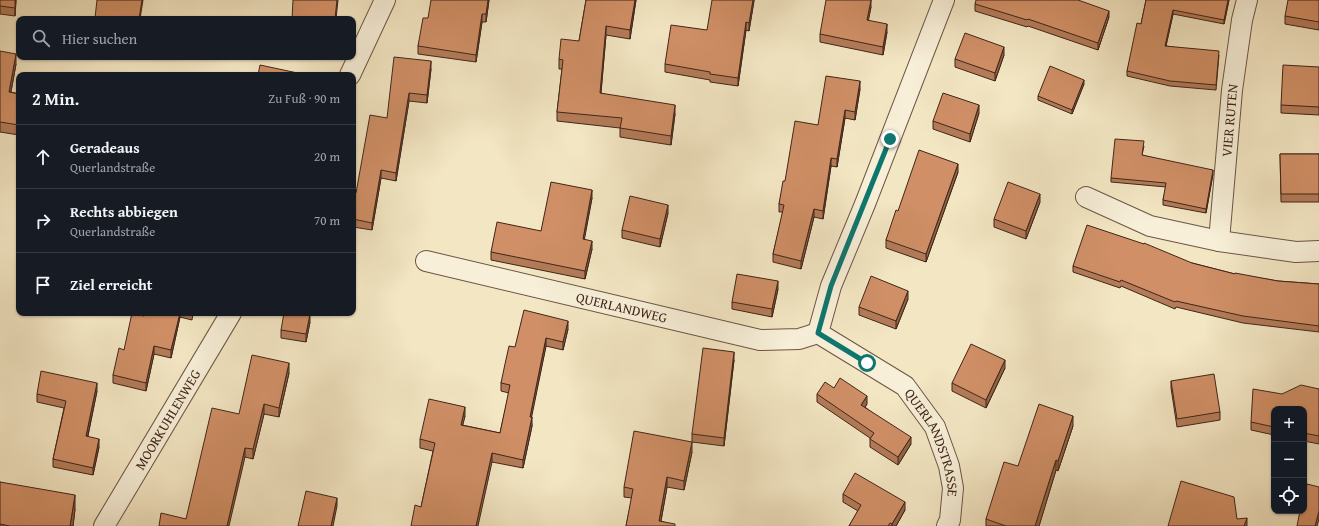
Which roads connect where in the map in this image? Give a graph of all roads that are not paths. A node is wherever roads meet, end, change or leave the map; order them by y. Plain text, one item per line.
1 (385, 0) edge
2 (944, 0) edge
3 (1247, 0) edge
4 (351, 72) edge
5 (1086, 197) dead end
6 (1219, 242) junction
7 (1319, 251) edge
8 (426, 261) dead end
9 (229, 316) edge
10 (818, 333) junction
11 (104, 526) edge
12 (947, 526) edge

1 - 4 street
2 - 10 street
3 - 6 street, VIER RUTEN
5 - 6 street
6 - 7 street
8 - 10 street, QUERLANDWEG
9 - 11 street, MOORKUHLENWEG
10 - 12 street, QUERLANDSTRASSE

